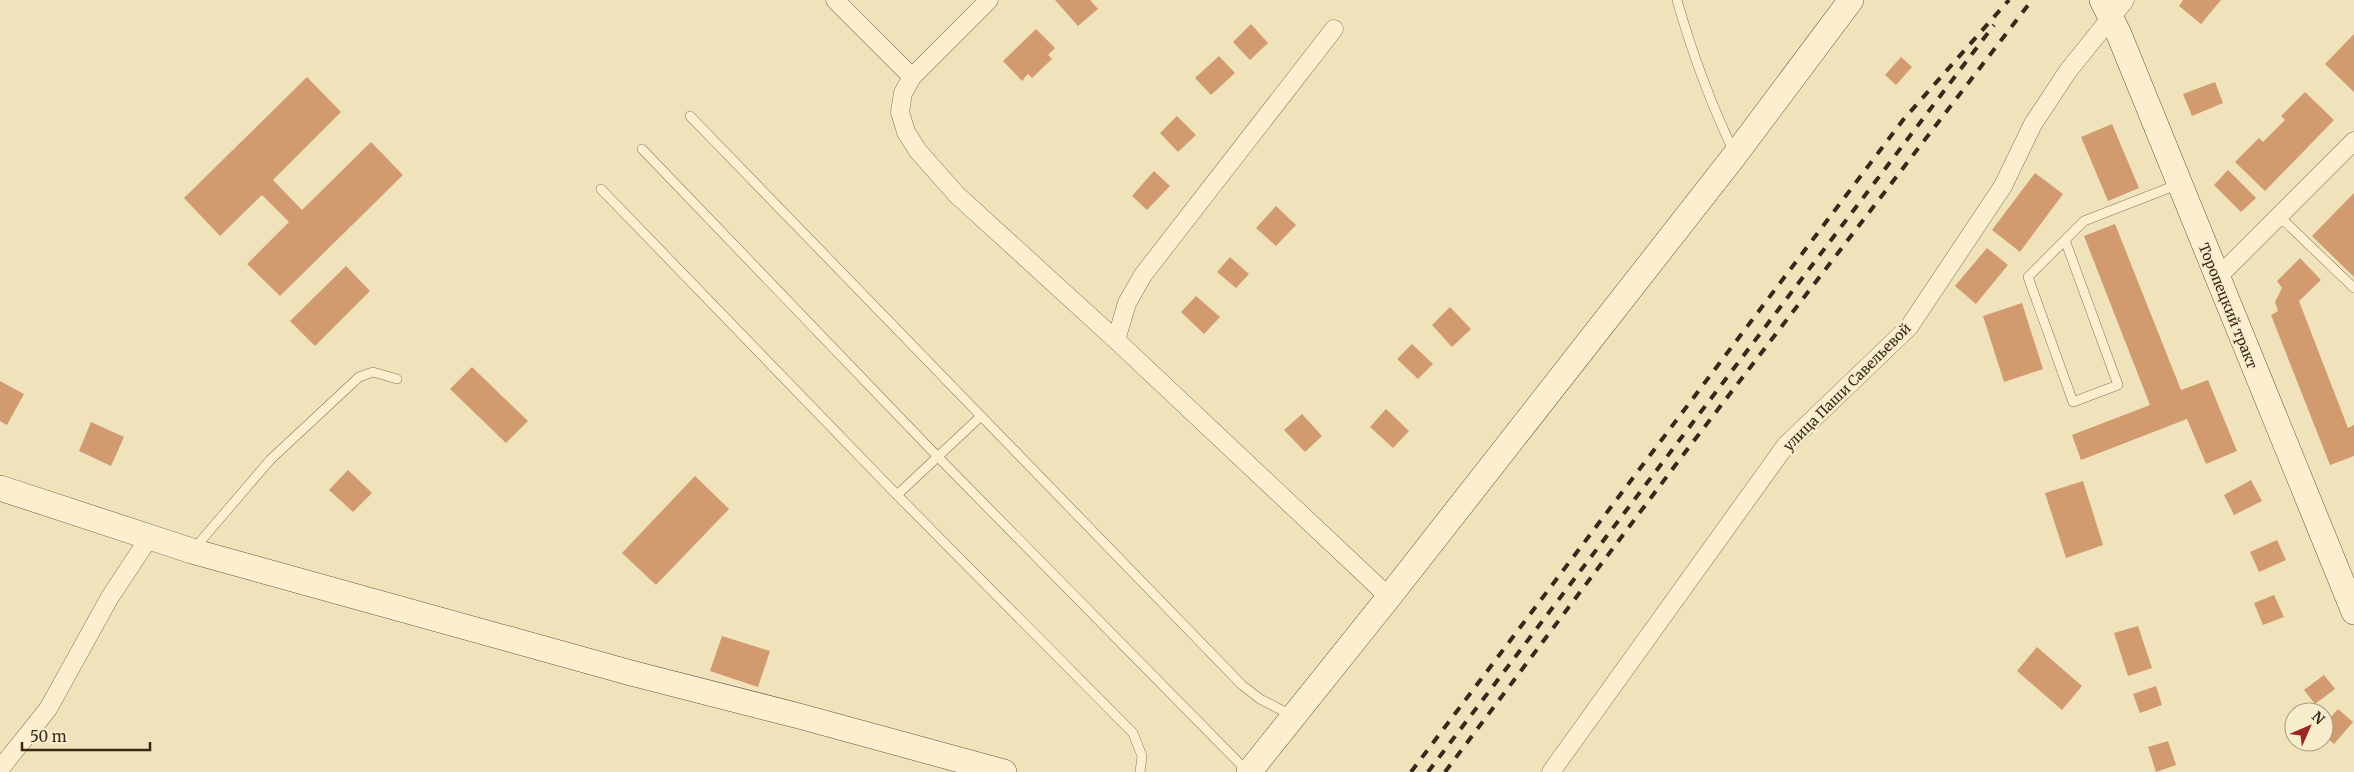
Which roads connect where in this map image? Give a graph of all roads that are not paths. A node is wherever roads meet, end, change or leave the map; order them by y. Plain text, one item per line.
1 (835, 0) edge
2 (989, 0) edge
3 (1677, 0) edge
4 (1851, 0) edge
5 (2113, 6) edge
6 (1334, 29) dead end
7 (912, 77) junction
8 (690, 116) dead end
9 (2354, 142) edge
10 (642, 149) dead end
11 (1736, 155) junction
12 (2179, 184) junction
13 (601, 190) dead end
14 (2279, 216) junction
15 (2065, 240) junction
16 (2217, 278) junction
17 (2354, 288) edge
18 (1116, 340) junction
19 (397, 379) dead end
20 (980, 416) junction
21 (937, 456) junction
22 (0, 488) edge
23 (897, 495) junction
24 (149, 538) junction
25 (192, 551) junction
26 (1389, 597) junction
27 (2354, 612) edge
28 (1294, 717) junction
29 (0, 769) edge
30 (1004, 772) edge
31 (1140, 772) edge
32 (1248, 772) edge
33 (1551, 772) edge

1 - 7 street
2 - 7 street
3 - 11 lane
4 - 11 street
5 - 12 street, Торопецкий тракт
5 - 33 street, улица Паши Савельевой
6 - 18 street
7 - 18 street
8 - 20 lane
9 - 14 street
10 - 21 lane
11 - 26 street
12 - 15 lane
12 - 16 street, Торопецкий тракт
13 - 23 lane
14 - 16 street
14 - 17 lane
15 - 15 lane
16 - 27 street, Торопецкий тракт
18 - 26 street
19 - 25 lane
20 - 21 lane
20 - 28 lane
21 - 23 lane
21 - 32 lane
22 - 24 street
23 - 31 lane
24 - 25 street
24 - 29 street
25 - 30 street
26 - 28 street
28 - 32 street

